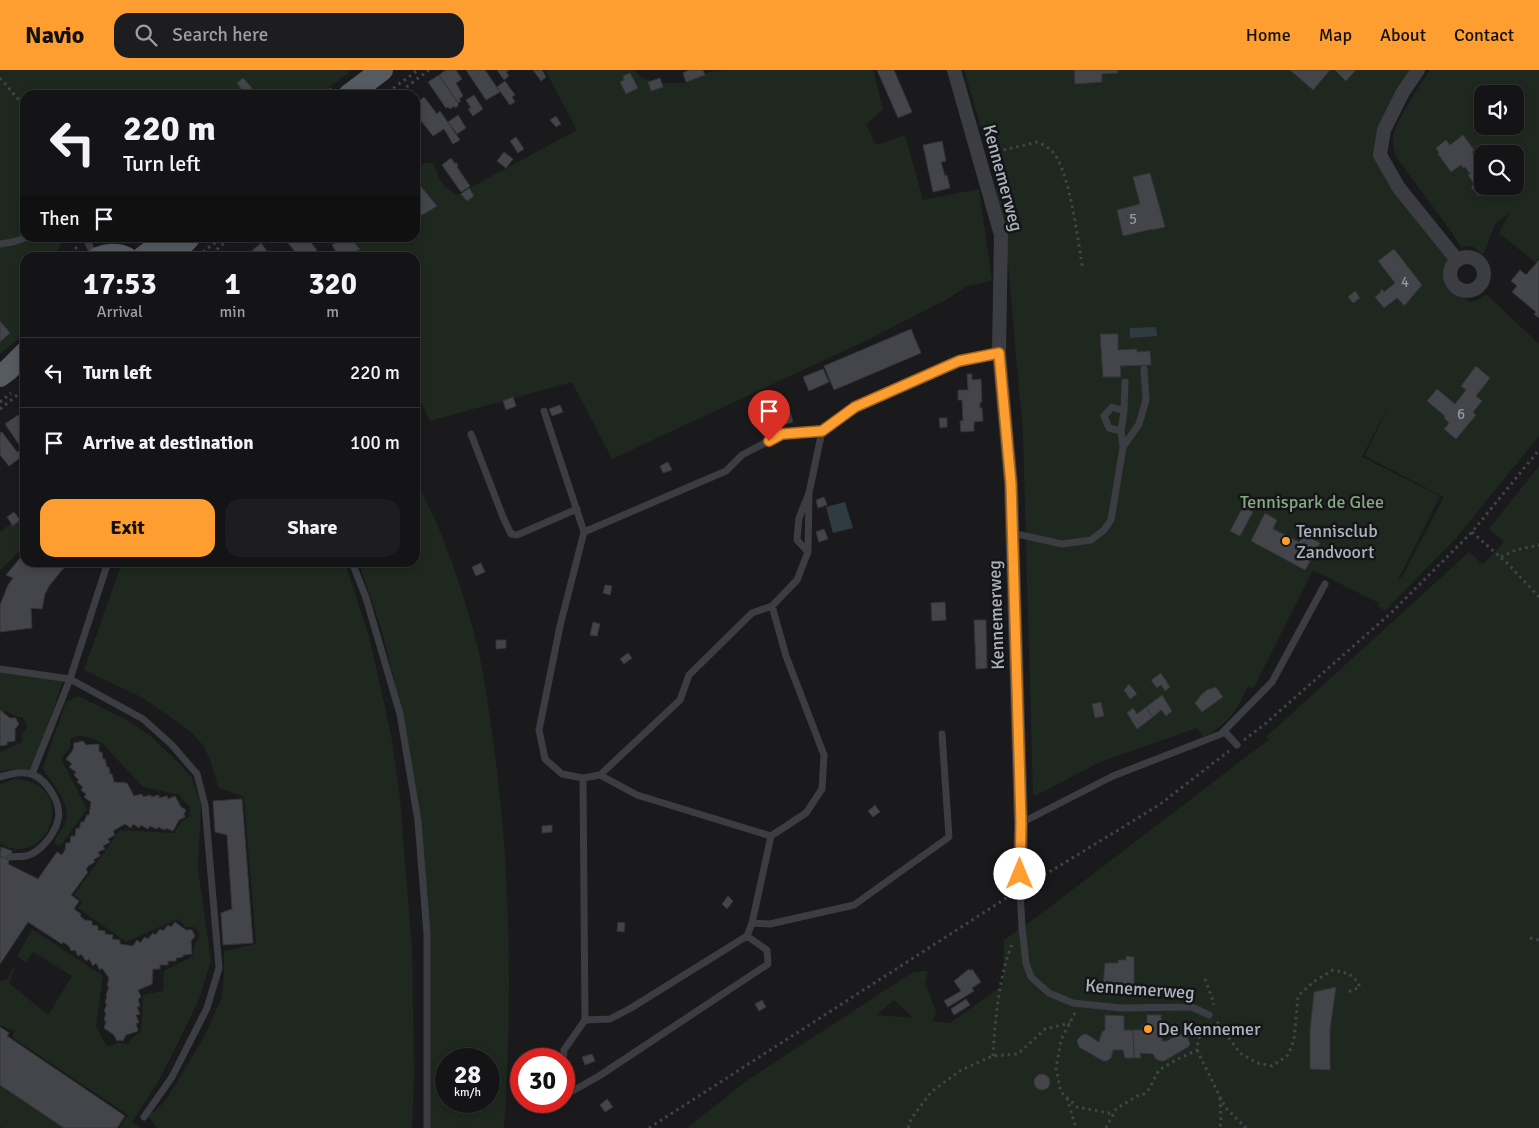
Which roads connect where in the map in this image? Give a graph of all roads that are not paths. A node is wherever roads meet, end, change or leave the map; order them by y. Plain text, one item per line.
1 (382, 70) edge
2 (954, 70) edge
3 (1418, 70) edge
4 (356, 90) edge
5 (20, 240) edge
6 (163, 242) edge
7 (185, 242) edge
8 (0, 244) edge
9 (150, 252) edge
10 (176, 252) edge
11 (1457, 260) dead end
12 (999, 353) junction
13 (20, 359) edge
14 (1144, 369) dead end
15 (11, 370) edge
16 (1126, 382) dead end
17 (544, 411) dead end
18 (1124, 411) junction
19 (822, 431) junction
20 (1122, 432) junction
21 (472, 434) dead end
22 (1123, 447) junction
23 (809, 493) junction
24 (577, 509) junction
25 (584, 532) junction
26 (1012, 533) junction
27 (808, 552) junction
28 (106, 567) edge
29 (354, 567) edge
30 (1325, 584) dead end
31 (772, 606) junction
32 (0, 669) edge
33 (70, 679) junction
34 (1224, 731) junction
35 (942, 734) dead end
36 (1237, 745) road end
37 (32, 774) junction
38 (600, 775) junction
39 (0, 778) edge
40 (583, 778) junction
41 (1021, 823) junction
42 (771, 836) junction
43 (10, 857) dead end
44 (1020, 890) joint
45 (752, 923) junction
46 (747, 936) junction
47 (1209, 1015) road end
48 (585, 1020) junction
49 (565, 1048) edge
50 (575, 1089) edge
51 (144, 1117) dead end
52 (427, 1128) edge

1 - 4 main road
2 - 12 street, Kennemerweg
3 - 11 street
5 - 8 lane
6 - 9 main road
7 - 10 main road
12 - 19 lane
12 - 26 street, Kennemerweg
13 - 15 main road
14 - 22 lane
16 - 18 lane
17 - 24 lane
18 - 20 lane
18 - 20 lane
19 - 23 lane
19 - 25 lane
20 - 22 lane
21 - 24 lane
22 - 26 lane
23 - 27 lane
23 - 27 lane
24 - 25 lane
25 - 40 lane
26 - 41 street, Kennemerweg
27 - 31 lane
28 - 33 lane
29 - 52 lane
30 - 34 lane
31 - 38 lane
31 - 42 lane
32 - 33 lane
33 - 37 lane
33 - 51 lane
34 - 36 lane
34 - 41 lane
35 - 45 lane
37 - 39 lane
37 - 43 lane
38 - 40 lane
38 - 42 lane
40 - 48 lane
41 - 44 street, Kennemerweg
42 - 45 lane
44 - 47 lane, Kennemerweg
45 - 46 lane
46 - 48 lane
46 - 50 lane
48 - 49 lane

